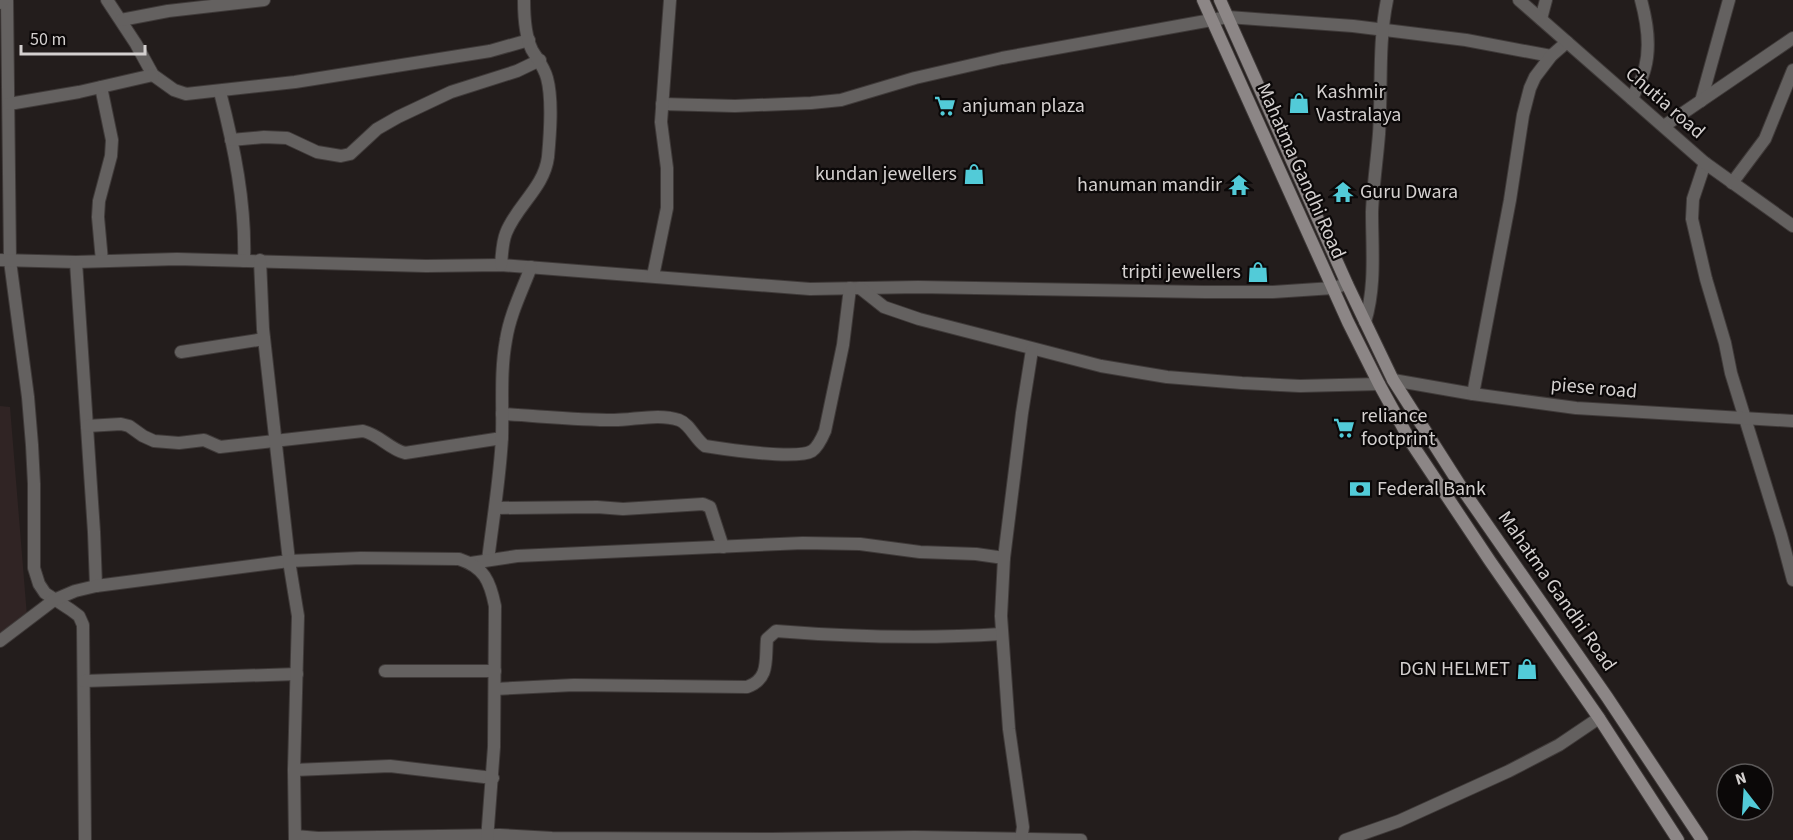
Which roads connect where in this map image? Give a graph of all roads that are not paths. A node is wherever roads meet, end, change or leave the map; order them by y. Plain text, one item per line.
1 (5, 0) edge
2 (107, 0) edge
3 (264, 0) edge
4 (524, 0) edge
5 (670, 0) edge
6 (1203, 0) edge
7 (1220, 0) edge
8 (1387, 0) edge
9 (1519, 0) edge
10 (1546, 0) edge
11 (1641, 0) edge
12 (1729, 0) edge
13 (0, 3) edge
14 (1228, 17) junction
15 (1541, 19) junction
16 (121, 20) junction
17 (1212, 20) junction
18 (1382, 30) junction
19 (1793, 38) edge
20 (529, 40) junction
21 (1567, 42) junction
22 (1551, 56) junction
23 (540, 60) junction
24 (1793, 70) edge
25 (153, 75) junction
26 (101, 87) junction
27 (220, 92) junction
28 (1632, 99) junction
29 (1701, 101) junction
30 (9, 104) junction
31 (662, 104) junction
32 (1664, 126) junction
33 (231, 140) junction
34 (1705, 163) junction
35 (1732, 183) junction
36 (1793, 226) edge
37 (5, 260) edge
38 (260, 260) junction
39 (102, 261) junction
40 (244, 261) junction
41 (76, 262) junction
42 (501, 265) junction
43 (531, 267) junction
44 (653, 276) junction
45 (1347, 284) junction
46 (855, 288) junction
47 (1333, 288) junction
48 (1365, 322) junction
49 (264, 339) junction
50 (1032, 350) junction
51 (181, 352) dead end
52 (1393, 380) junction
53 (1379, 384) junction
54 (1473, 394) junction
55 (502, 414) junction
56 (1745, 418) junction
57 (1793, 421) edge
58 (87, 426) junction
59 (502, 438) junction
60 (274, 440) junction
61 (496, 508) junction
62 (723, 547) junction
63 (1004, 558) junction
64 (488, 560) junction
65 (289, 561) junction
66 (471, 563) junction
67 (1793, 580) edge
68 (96, 586) junction
69 (54, 600) junction
70 (1001, 634) junction
71 (0, 641) edge
72 (385, 671) dead end
73 (495, 671) junction
74 (297, 675) junction
75 (84, 681) junction
76 (495, 689) junction
77 (1599, 718) junction
78 (294, 770) junction
79 (493, 778) junction
80 (487, 837) edge
81 (295, 838) edge
82 (640, 839) edge
83 (85, 840) edge
84 (771, 840) edge
85 (1022, 840) edge
86 (1081, 840) edge
87 (1345, 840) edge
88 (1678, 840) edge
89 (1702, 840) edge

1 - 13 street
1 - 30 street
2 - 16 street
3 - 16 street
4 - 20 street
5 - 31 street
6 - 17 main road, Mahatma Gandhi Road
7 - 14 main road, Mahatma Gandhi Road
8 - 18 street
9 - 15 street, Chutia road
10 - 15 street
11 - 28 street
12 - 29 street
14 - 17 street
14 - 18 street
14 - 45 main road, Mahatma Gandhi Road
15 - 21 street, Chutia road
16 - 25 street
17 - 31 street
17 - 47 main road, Mahatma Gandhi Road
18 - 22 street
18 - 48 street
19 - 29 street
20 - 23 street
20 - 27 street
21 - 22 street
21 - 28 street, Chutia road
22 - 54 street
23 - 33 street
23 - 42 street
24 - 35 street
25 - 26 street
25 - 27 street
26 - 30 street
26 - 39 street
27 - 33 street
28 - 32 street, Chutia road
29 - 32 street
30 - 37 street
31 - 44 street
32 - 34 street, Chutia road
33 - 40 street
34 - 35 street, Chutia road
34 - 56 street
35 - 36 street, Chutia road
37 - 41 street
37 - 69 street
38 - 40 street
38 - 42 street
38 - 49 street
39 - 40 street
39 - 41 street
41 - 58 street
42 - 43 street
43 - 44 street
43 - 55 street
44 - 46 street
45 - 47 street
45 - 48 main road, Mahatma Gandhi Road
46 - 47 street
46 - 50 street
46 - 55 street
47 - 53 main road, Mahatma Gandhi Road
48 - 52 main road, Mahatma Gandhi Road
49 - 51 street
49 - 60 street
50 - 53 street
50 - 63 street
52 - 54 street, piese road
52 - 89 main road, Mahatma Gandhi Road
53 - 77 main road, Mahatma Gandhi Road
54 - 56 street, piese road
55 - 59 street
56 - 57 street, piese road
56 - 67 street
58 - 60 street
58 - 68 street
59 - 60 street
59 - 61 street
60 - 65 street
61 - 62 street
61 - 64 street
62 - 63 street
62 - 64 street
63 - 70 street
64 - 66 street
65 - 66 street
65 - 68 street
65 - 74 street
66 - 73 street
68 - 69 street
69 - 71 street
69 - 75 street
70 - 76 street
70 - 85 street
72 - 73 street
73 - 76 street
74 - 75 street
74 - 78 street
75 - 83 street
76 - 79 street
77 - 87 street
77 - 88 main road, Mahatma Gandhi Road
78 - 79 street
78 - 81 street
79 - 80 street
80 - 81 street
80 - 82 street
82 - 84 street
84 - 85 street
85 - 86 street

